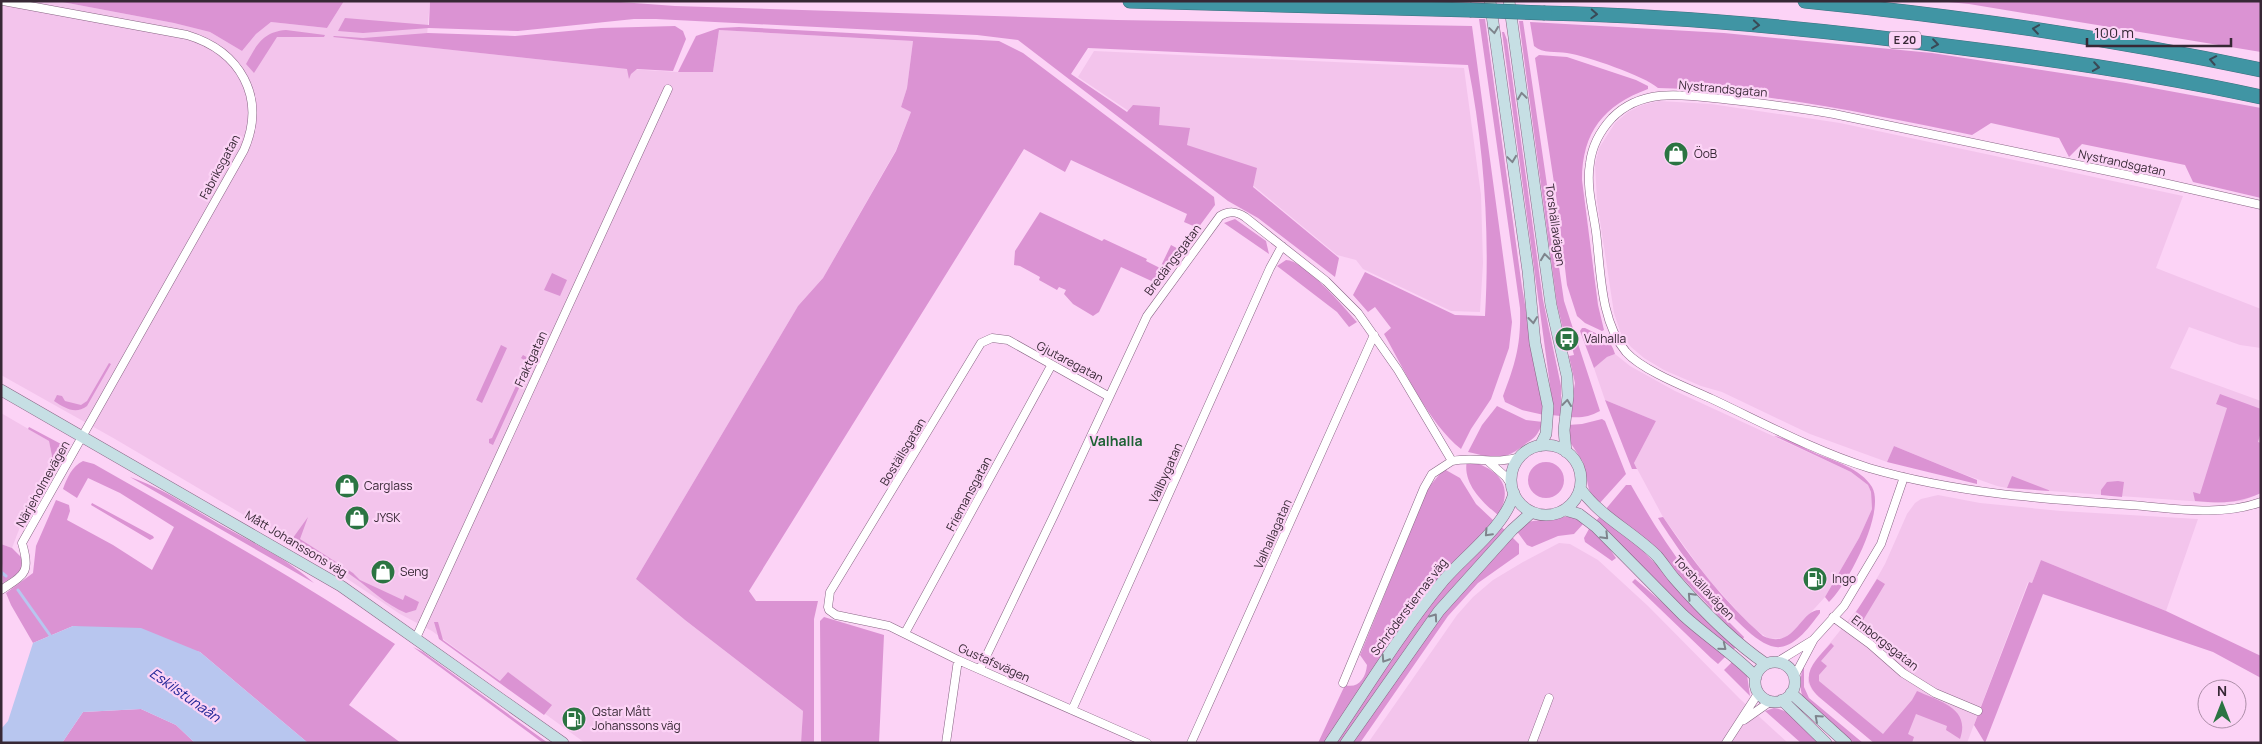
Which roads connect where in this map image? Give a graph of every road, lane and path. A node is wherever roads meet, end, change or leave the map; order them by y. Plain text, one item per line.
1 (3, 1) edge
2 (1130, 1) edge
3 (1490, 1) edge
4 (1509, 1) edge
5 (1805, 1) edge
6 (2261, 70) edge
7 (668, 89) dead end
8 (2261, 97) edge
9 (2261, 205) edge
10 (1282, 246) junction
11 (1374, 335) junction
12 (1021, 348) joint
13 (1051, 366) junction
14 (1, 390) edge
15 (1108, 396) junction
16 (82, 436) junction
17 (1540, 446) junction
18 (1566, 452) junction
19 (1520, 458) junction
20 (1452, 461) junction
21 (1489, 462) junction
22 (1904, 477) junction
23 (1580, 488) junction
24 (1513, 490) junction
25 (2261, 502) edge
26 (1565, 510) junction
27 (1532, 512) junction
28 (1, 590) edge
29 (830, 610) joint
30 (1833, 617) junction
31 (906, 633) junction
32 (416, 638) junction
33 (1814, 639) junction
34 (958, 660) junction
35 (1771, 663) junction
36 (980, 670) junction
37 (1756, 678) junction
38 (1794, 678) junction
39 (1343, 683) dead end
40 (1759, 692) junction
41 (1549, 698) dead end
42 (1782, 698) junction
43 (1072, 710) junction
44 (1978, 711) dead end
45 (1738, 725) junction
46 (563, 743) edge
47 (946, 743) edge
48 (1147, 743) edge
49 (1191, 743) edge
50 (1330, 743) edge
51 (1346, 743) edge
52 (1532, 743) edge
53 (1726, 743) edge
54 (1826, 743) edge
55 (1846, 743) edge

1 - 16 street, Fabriksgatan
2 -> 8 highway, E 20, bridge
3 -> 17 main road
18 -> 4 main road, Torshällavägen
6 -> 5 highway, E 20
7 - 32 street, Fraktgatan
9 - 22 street, Nystrandsgatan
10 - 11 street, Bredängsgatan
10 - 15 street, Bredängsgatan
10 - 43 street, Vallbygatan
11 - 20 street, Bredängsgatan
11 - 49 street, Valhallagatan
12 - 13 street, Gjutaregatan
12 - 29 street, Boställsgatan
13 - 15 street, Gjutaregatan
13 - 31 street, Friemansgatan
14 - 16 main road, Mått Johanssons väg
15 - 36 street, Bredängsgatan
16 - 28 street, Närjeholmevägen
16 - 32 main road, Mått Johanssons väg
17 - 18 main road
17 - 19 main road
18 - 23 main road
19 - 21 street
19 - 24 main road
20 - 21 street
20 - 39 street, Schröderstiernas väg
21 - 24 street
22 - 25 street, Nystrandsgatan
22 - 30 street
23 - 26 main road
35 -> 23 main road, Torshällavägen
24 - 27 main road
24 -> 50 main road, Schröderstiernas väg
26 - 27 main road
26 -> 37 main road
51 -> 27 main road, Schröderstiernas väg
29 - 31 street, Gustafsvägen
30 - 33 street
30 - 44 street, Emborgsgatan
31 - 34 street, Gustafsvägen
32 - 46 main road, Mått Johanssons väg
33 - 35 street
33 - 38 street
34 - 36 street, Gustafsvägen
34 - 47 street
35 - 37 main road
35 - 38 main road
36 - 43 street, Gustafsvägen
37 - 40 main road
38 - 42 main road
40 - 42 main road
40 - 45 street
41 - 52 street
42 - 45 street
42 - 54 main road
55 -> 42 main road
43 - 48 street, Gustafsvägen
45 - 53 street

